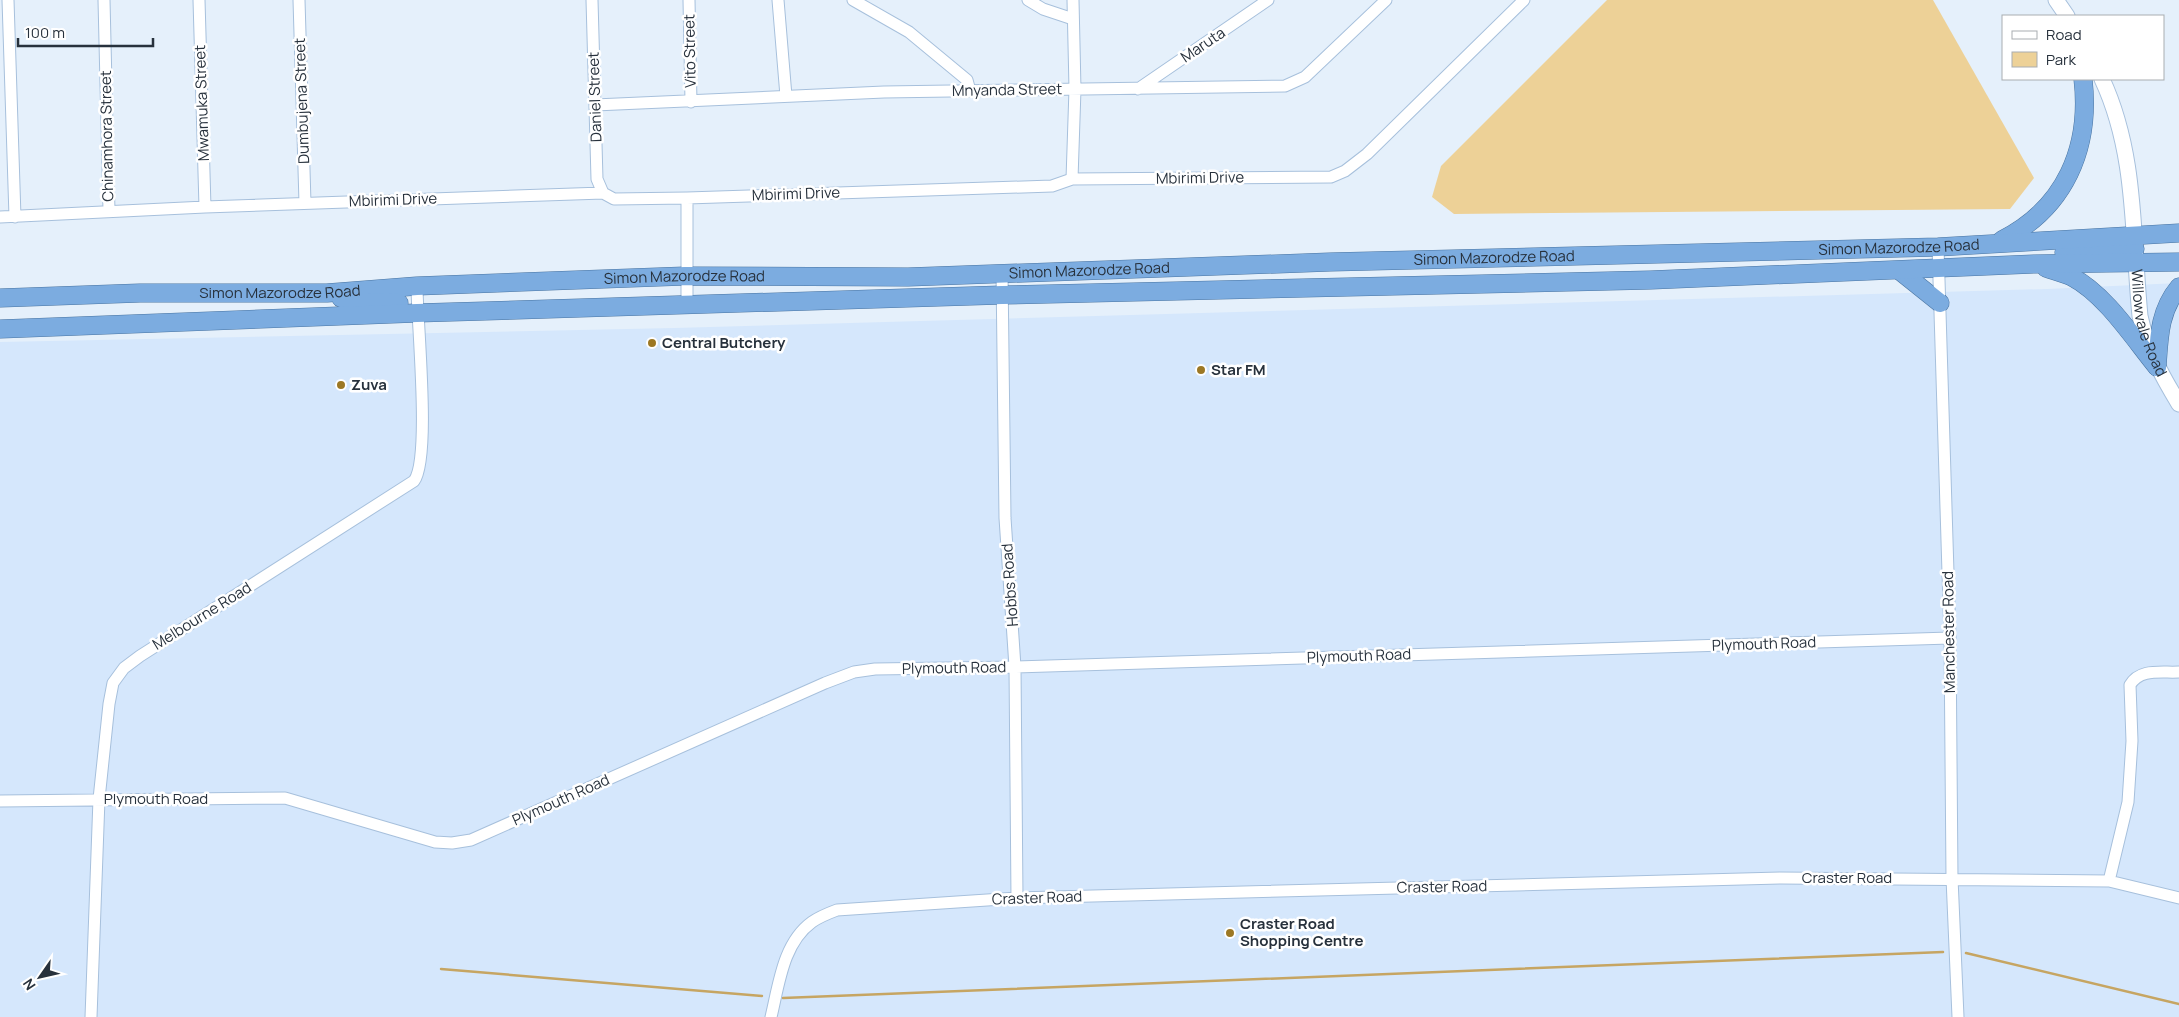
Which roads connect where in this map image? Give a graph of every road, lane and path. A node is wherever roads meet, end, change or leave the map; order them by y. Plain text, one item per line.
1 (8, 0) edge
2 (104, 0) edge
3 (199, 0) edge
4 (299, 0) edge
5 (592, 0) edge
6 (689, 0) edge
7 (778, 0) edge
8 (853, 0) edge
9 (1028, 0) edge
10 (1073, 0) edge
11 (1268, 0) edge
12 (1386, 0) edge
13 (1524, 0) edge
14 (2056, 0) edge
15 (2066, 15) edge
16 (1073, 19) junction
17 (2083, 80) edge
18 (2102, 80) edge
19 (1138, 89) junction
20 (1076, 90) junction
21 (970, 91) junction
22 (786, 96) junction
23 (692, 102) junction
24 (595, 105) junction
25 (1072, 179) junction
26 (603, 192) junction
27 (687, 198) junction
28 (305, 203) junction
29 (205, 207) junction
30 (109, 211) junction
31 (0, 217) edge
32 (15, 217) junction
33 (2179, 233) edge
34 (1995, 243) junction
35 (1938, 247) junction
36 (2135, 248) junction
37 (1853, 249) junction
38 (2179, 262) edge
39 (2034, 264) junction
40 (1900, 270) junction
41 (1938, 270) junction
42 (1002, 272) junction
43 (685, 276) junction
44 (908, 277) junction
45 (417, 286) junction
46 (2179, 287) edge
47 (327, 293) junction
48 (1002, 295) junction
49 (0, 298) edge
50 (1940, 303) junction
51 (687, 305) junction
52 (417, 313) junction
53 (0, 329) edge
54 (2157, 367) junction
55 (2179, 404) edge
56 (1950, 638) junction
57 (1015, 667) junction
58 (2179, 672) edge
59 (99, 799) junction
60 (0, 801) edge
61 (1952, 878) junction
62 (2108, 881) junction
63 (1017, 898) junction
64 (2179, 898) edge
65 (90, 1017) edge
66 (771, 1017) edge
67 (1958, 1017) edge

1 - 32 street
2 - 30 street, Chinamhora Street
3 - 29 street, Mwamuka Street
4 - 28 street, Dumbujena Street
5 - 24 street, Daniel Street
6 - 23 street, Vito Street
7 - 22 street
8 - 21 street
9 - 16 street
10 - 16 street
11 - 19 street, Maruta
12 - 19 street, Mnyanda Street
13 - 25 street, Mbirimi Drive
14 - 15 main road
16 - 20 street
17 - 34 highway
18 - 36 main road, Willowvale Road
19 - 20 street, Mnyanda Street
20 - 21 street, Mnyanda Street
20 - 25 street
21 - 22 street, Mnyanda Street
22 - 23 street, Mnyanda Street
23 - 24 street, Mnyanda Street
24 - 26 street, Daniel Street
25 - 27 street, Mbirimi Drive
26 - 27 street, Mbirimi Drive
26 - 28 street, Mbirimi Drive
27 - 43 street
28 - 29 street, Mbirimi Drive
29 - 30 street, Mbirimi Drive
30 - 32 street, Mbirimi Drive
31 - 32 street, Mbirimi Drive
33 - 36 highway, Simon Mazorodze Road
34 - 35 highway, Simon Mazorodze Road
34 - 36 highway, Simon Mazorodze Road
35 - 37 highway, Simon Mazorodze Road
35 - 41 street, Manchester Road
36 - 38 highway, Simon Mazorodze Road
36 - 39 highway, Simon Mazorodze Road
36 - 54 main road, Willowvale Road
37 - 41 highway
37 - 42 highway, Simon Mazorodze Road
39 - 41 highway, Simon Mazorodze Road
39 - 54 highway
40 - 41 highway, Simon Mazorodze Road
40 - 48 highway, Simon Mazorodze Road
40 - 50 highway
41 - 50 street, Manchester Road
42 - 44 highway, Simon Mazorodze Road
42 - 48 street, Hobbs Road
43 - 44 highway, Simon Mazorodze Road
43 - 45 highway, Simon Mazorodze Road
43 - 51 street
44 - 48 highway
45 - 47 highway, Simon Mazorodze Road
45 - 52 street, Melbourne Road
46 - 54 highway
47 - 49 highway, Simon Mazorodze Road
47 - 52 highway
48 - 51 highway, Simon Mazorodze Road
48 - 57 street, Hobbs Road
50 - 56 street, Manchester Road
51 - 52 highway, Simon Mazorodze Road
52 - 53 highway, Simon Mazorodze Road
52 - 59 street, Melbourne Road
54 - 55 main road, Willowvale Road
56 - 57 street, Plymouth Road
56 - 61 street, Manchester Road
57 - 59 street, Plymouth Road
57 - 63 street, Hobbs Road
58 - 62 street
59 - 60 street, Plymouth Road
59 - 65 street, Melbourne Road
61 - 62 street, Craster Road
61 - 63 street, Craster Road
61 - 67 street, Manchester Road
62 - 64 street, Craster Road
63 - 66 street, Craster Road

